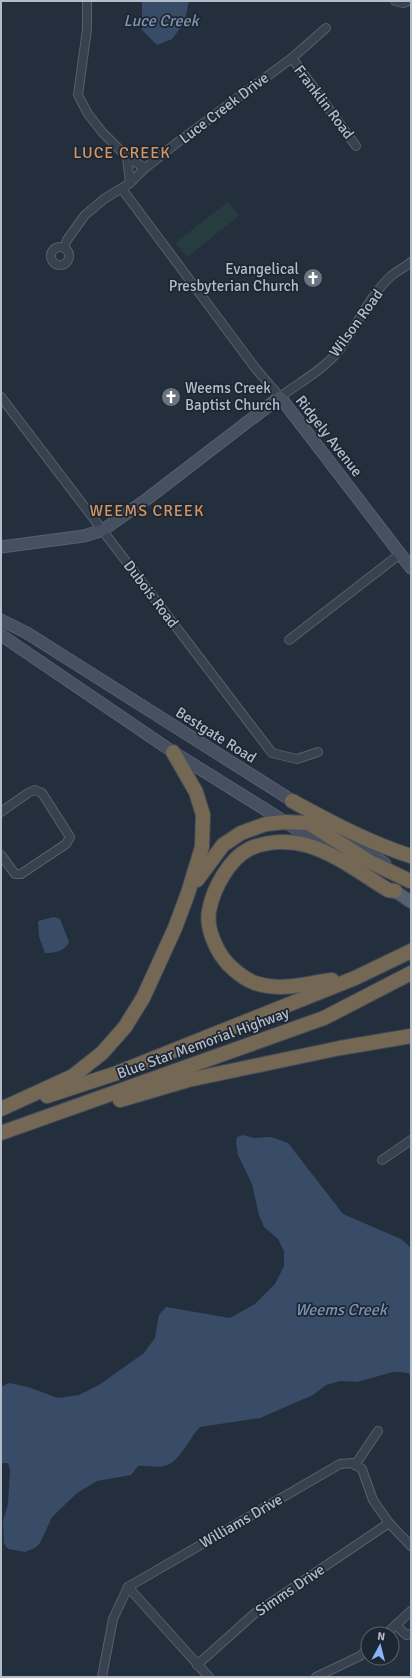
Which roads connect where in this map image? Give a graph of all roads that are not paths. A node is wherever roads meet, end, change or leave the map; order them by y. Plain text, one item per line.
1 (87, 1) edge
2 (395, 1) edge
3 (408, 4) edge
4 (326, 28) dead end
5 (292, 58) junction
6 (356, 146) dead end
7 (127, 157) junction
8 (145, 168) junction
9 (130, 183) junction
10 (122, 189) junction
11 (64, 248) dead end
12 (411, 262) edge
13 (1, 397) edge
14 (280, 397) junction
15 (103, 530) junction
16 (1, 547) edge
17 (400, 554) junction
18 (411, 568) edge
19 (1, 620) edge
20 (1, 635) edge
21 (289, 640) dead end
22 (173, 752) junction
23 (318, 752) dead end
24 (292, 801) junction
25 (1, 812) edge
26 (285, 822) junction
27 (1, 855) edge
28 (411, 856) edge
29 (411, 881) edge
30 (395, 891) junction
31 (188, 893) junction
32 (411, 902) edge
33 (411, 951) edge
34 (411, 973) edge
35 (355, 978) junction
36 (411, 1029) edge
37 (411, 1036) edge
38 (340, 1048) junction
39 (1, 1110) edge
40 (1, 1134) edge
41 (411, 1140) edge
42 (382, 1160) dead end
43 (378, 1431) dead end
44 (355, 1465) junction
45 (389, 1523) junction
46 (411, 1546) edge
47 (128, 1587) junction
48 (411, 1611) edge
49 (396, 1625) joint
50 (411, 1634) edge
51 (360, 1656) edge
52 (197, 1665) junction
53 (102, 1677) edge
54 (209, 1677) edge
55 (316, 1677) edge

1 - 7 street
2 - 3 street
4 - 5 street, Luce Creek Drive
5 - 6 street, Franklin Road
5 - 8 street, Luce Creek Drive
7 - 8 street
7 - 9 street
8 - 9 street, Luce Creek Drive
9 - 10 street, Luce Creek Drive
10 - 11 street, Luce Creek Drive
10 - 14 street, Ridgely Avenue
12 - 14 street, Wilson Road
13 - 15 street, Dubois Road
14 - 15 main road
14 - 17 main road, Ridgely Avenue
15 - 16 main road
15 - 23 street, Dubois Road
17 - 18 main road, Ridgely Avenue
17 - 21 street
19 - 24 main road, Bestgate Road
20 - 22 main road
22 - 26 main road
22 - 31 highway
24 - 28 highway
24 - 29 main road, Bestgate Road
25 - 27 street
26 - 29 highway
26 - 30 main road
26 - 31 highway
30 - 32 main road
30 - 35 highway
31 - 39 highway
33 - 35 highway, Blue Star Memorial Highway
34 - 40 highway, Blue Star Memorial Highway
35 - 39 highway, Blue Star Memorial Highway
36 - 38 highway
37 - 38 highway
38 - 40 highway
41 - 42 street
43 - 44 street
44 - 45 street
44 - 47 street, Williams Drive
45 - 46 street
45 - 52 street, Simms Drive
47 - 52 street
47 - 53 street
48 - 49 street
49 - 50 street
51 - 55 street
52 - 54 street

